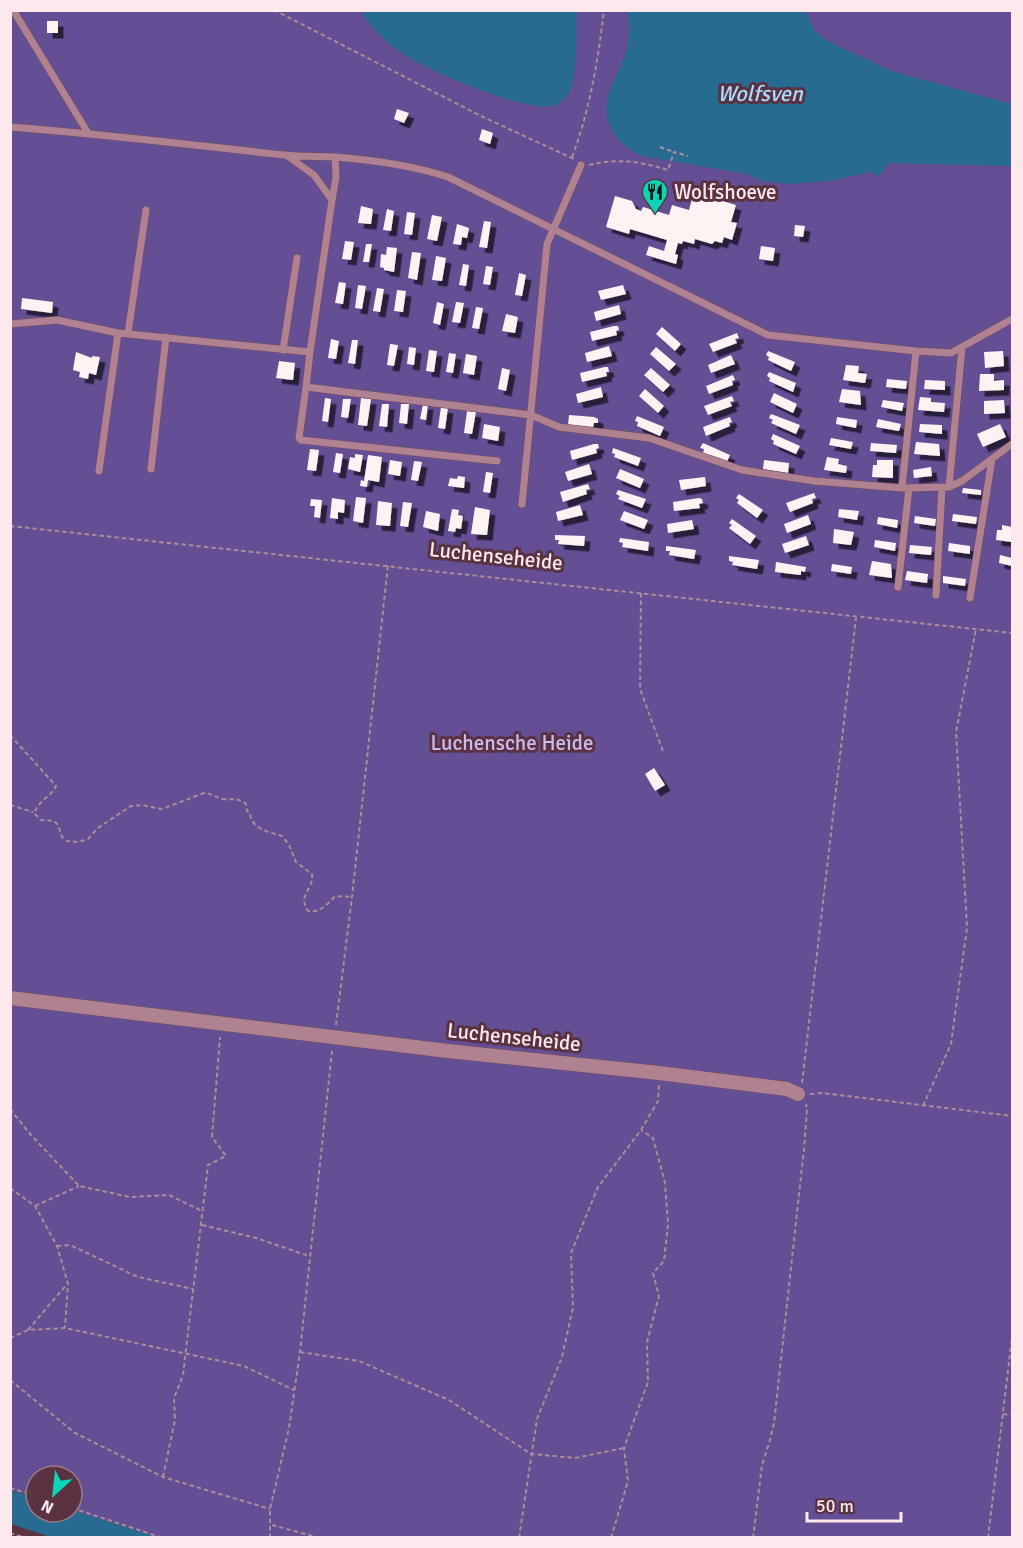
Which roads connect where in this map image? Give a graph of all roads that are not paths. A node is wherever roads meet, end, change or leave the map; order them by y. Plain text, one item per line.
1 (13, 10) edge
2 (10, 127) edge
3 (88, 133) junction
4 (287, 156) junction
5 (335, 158) junction
6 (581, 165) road end
7 (332, 200) junction
8 (146, 210) dead end
9 (552, 229) junction
10 (297, 258) dead end
11 (1012, 319) edge
12 (10, 324) edge
13 (118, 333) junction
14 (128, 333) junction
15 (166, 337) junction
16 (962, 347) junction
17 (283, 350) junction
18 (916, 351) junction
19 (310, 352) junction
20 (306, 387) junction
21 (531, 415) junction
22 (1012, 444) edge
23 (992, 459) junction
24 (497, 461) dead end
25 (152, 469) dead end
26 (99, 471) dead end
27 (906, 488) junction
28 (946, 488) junction
29 (522, 504) dead end
30 (898, 587) dead end
31 (936, 595) dead end
32 (970, 598) dead end
33 (10, 998) edge
34 (798, 1094) road end

1 - 3 lane
2 - 3 lane
3 - 4 lane
4 - 5 lane
4 - 7 lane
5 - 7 lane
5 - 9 lane
6 - 9 lane
7 - 19 lane
8 - 14 lane
9 - 18 lane
9 - 21 lane
10 - 17 lane
11 - 16 lane
12 - 13 lane
13 - 14 lane
13 - 26 lane
14 - 15 lane
15 - 17 lane
15 - 25 lane
16 - 18 lane
16 - 28 lane
17 - 19 lane
18 - 27 lane
19 - 20 lane
20 - 21 lane
20 - 24 lane
21 - 27 lane
21 - 29 lane
22 - 23 lane
23 - 28 lane
23 - 32 lane
27 - 28 lane
27 - 30 lane
28 - 31 lane
33 - 34 street, Luchenseheide

